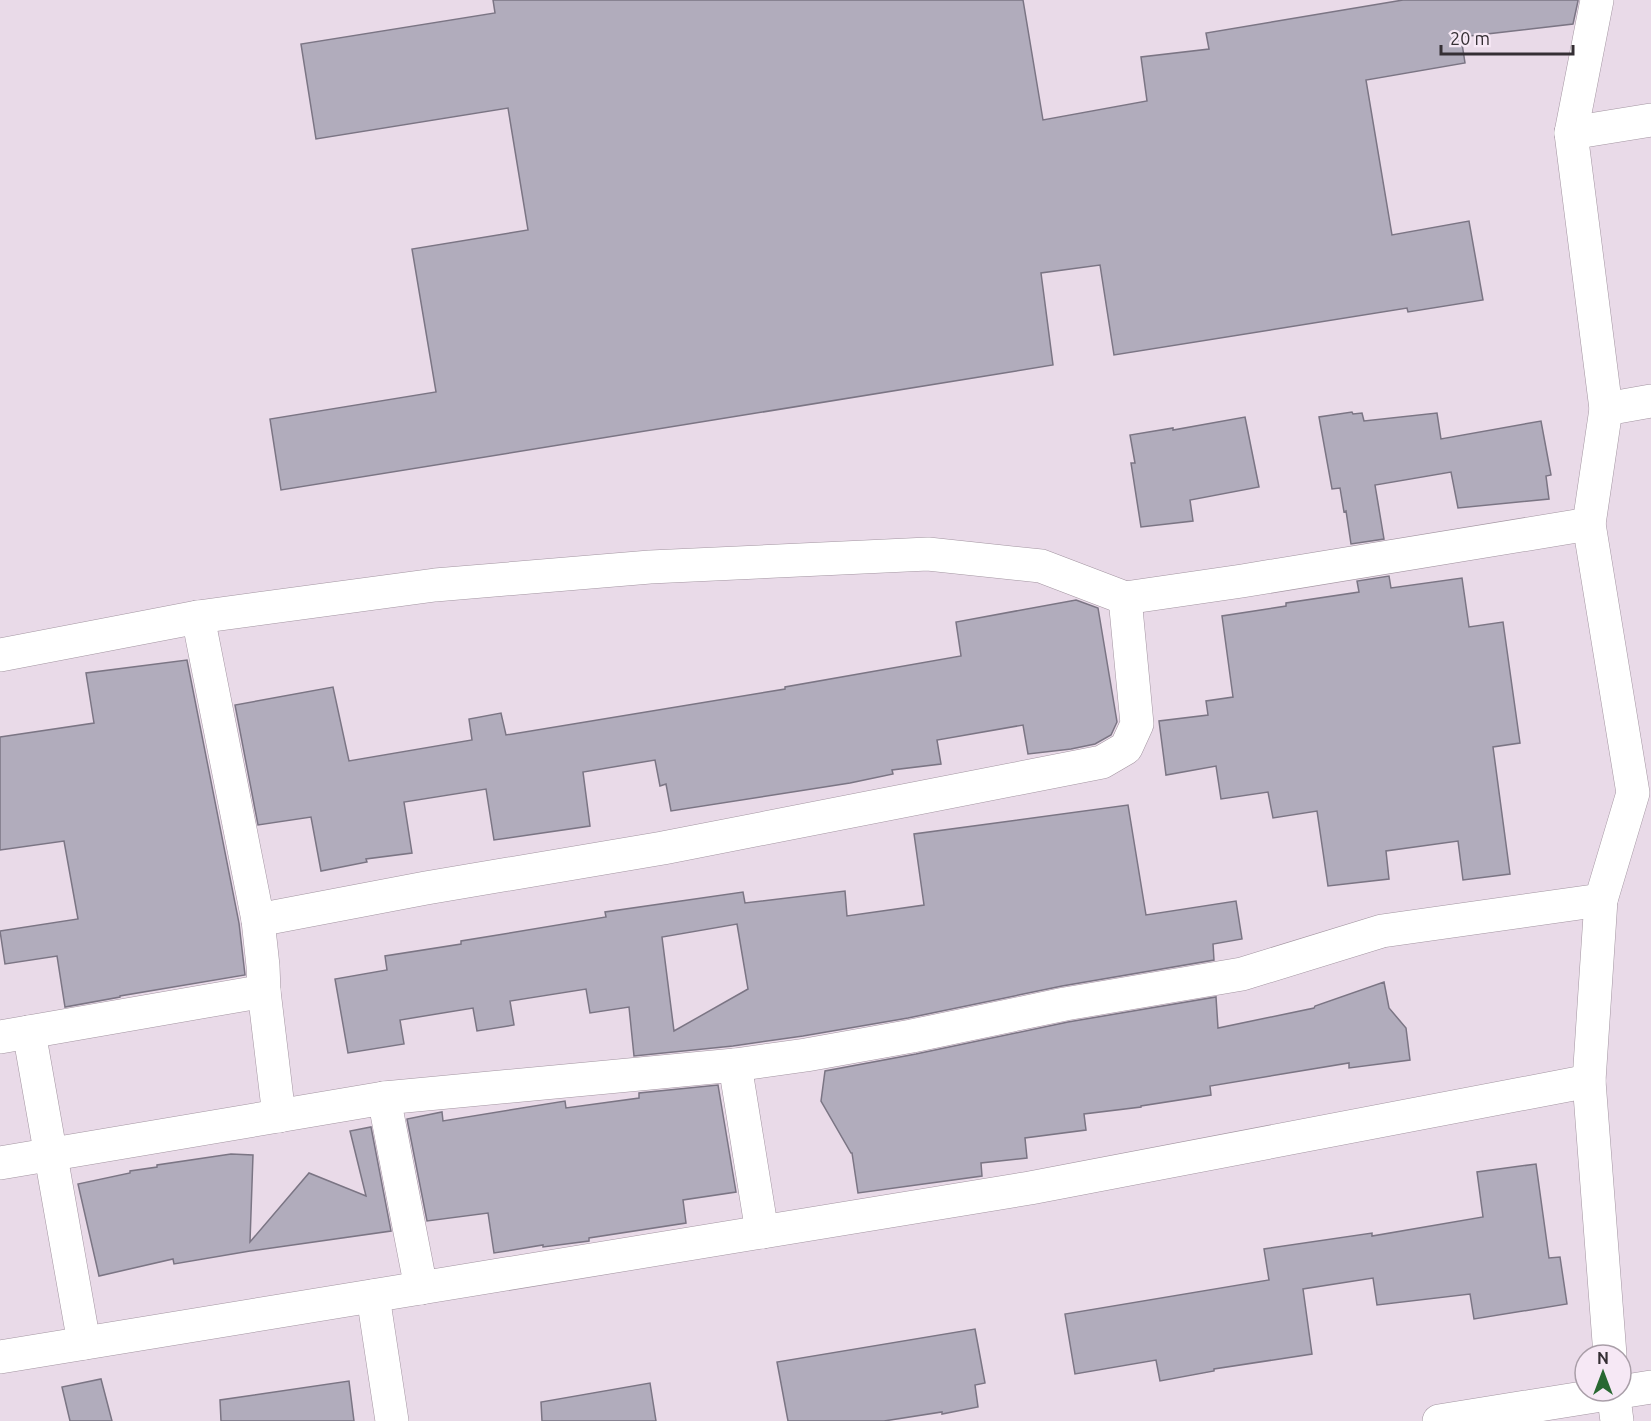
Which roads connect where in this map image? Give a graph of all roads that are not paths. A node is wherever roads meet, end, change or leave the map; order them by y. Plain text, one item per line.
1 (1597, 0) edge
2 (1651, 120) edge
3 (1571, 133) junction
4 (1651, 402) edge
5 (1606, 409) junction
6 (1589, 524) junction
7 (1125, 598) junction
8 (198, 617) junction
9 (0, 655) edge
10 (1602, 900) junction
11 (258, 921) junction
12 (264, 991) junction
13 (14, 1034) edge
14 (735, 1065) junction
15 (1589, 1081) junction
16 (384, 1098) junction
17 (279, 1116) junction
18 (50, 1155) junction
19 (0, 1163) edge
20 (762, 1232) junction
21 (421, 1288) junction
22 (373, 1296) junction
23 (84, 1343) junction
24 (1609, 1343) edge
25 (0, 1358) edge
26 (1651, 1387) edge
27 (1633, 1394) edge
28 (1605, 1403) edge
29 (392, 1421) edge
30 (1439, 1421) edge

1 - 3 street
2 - 3 street
3 - 5 street
4 - 5 street
5 - 6 street
6 - 7 street
6 - 10 street
7 - 8 street
7 - 11 street
8 - 9 street
8 - 11 street
10 - 14 street
10 - 15 street
11 - 12 street
12 - 13 street
12 - 17 street
13 - 18 street
14 - 16 street
14 - 20 street
15 - 20 street
15 - 24 street
16 - 17 street
16 - 21 street
17 - 18 street
18 - 19 street
18 - 23 street
20 - 21 street
21 - 22 street
22 - 23 street
22 - 29 street
23 - 25 street
26 - 27 street
28 - 30 street

